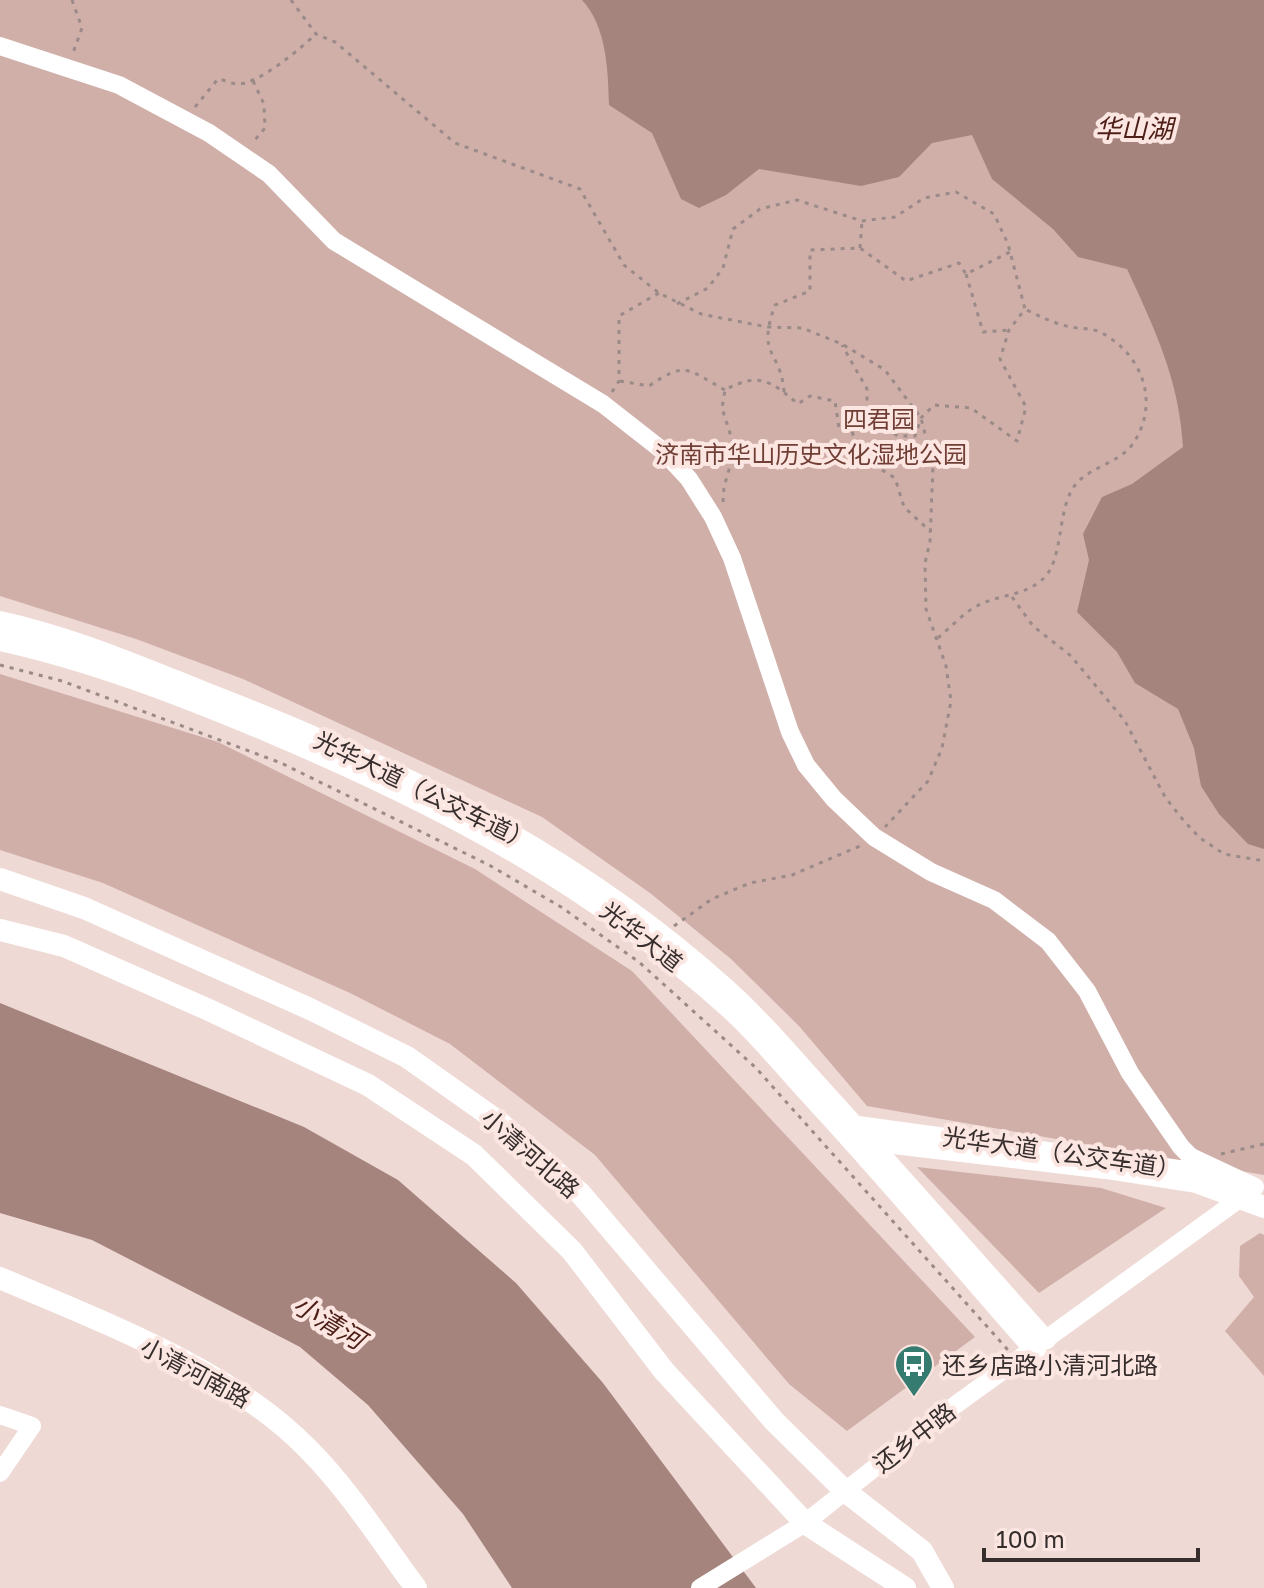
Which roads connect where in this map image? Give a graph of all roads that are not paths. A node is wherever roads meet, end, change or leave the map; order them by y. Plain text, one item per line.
1 (0, 46) edge
2 (0, 620) edge
3 (0, 640) edge
4 (0, 879) edge
5 (0, 930) edge
6 (860, 1134) junction
7 (1256, 1196) edge
8 (0, 1278) edge
9 (1033, 1350) junction
10 (0, 1415) edge
11 (0, 1473) edge
12 (845, 1491) junction
13 (805, 1523) junction
14 (416, 1588) edge
15 (700, 1588) edge
16 (905, 1588) edge
17 (943, 1588) edge

1 - 7 street
2 - 6 street, 光华大道（公交车道）
3 - 6 main road, 光华大道
4 - 12 main road, 小清河北路
5 - 13 main road, 小清河北路
6 - 7 main road
6 - 9 main road, 光华大道
7 - 9 street, 还乡中路
8 - 14 main road, 小清河南路
9 - 12 street, 还乡中路
10 - 11 street
12 - 13 street, 还乡中路
12 - 17 main road, 小清河北路
13 - 15 street, 还乡中路
13 - 16 main road, 小清河北路

